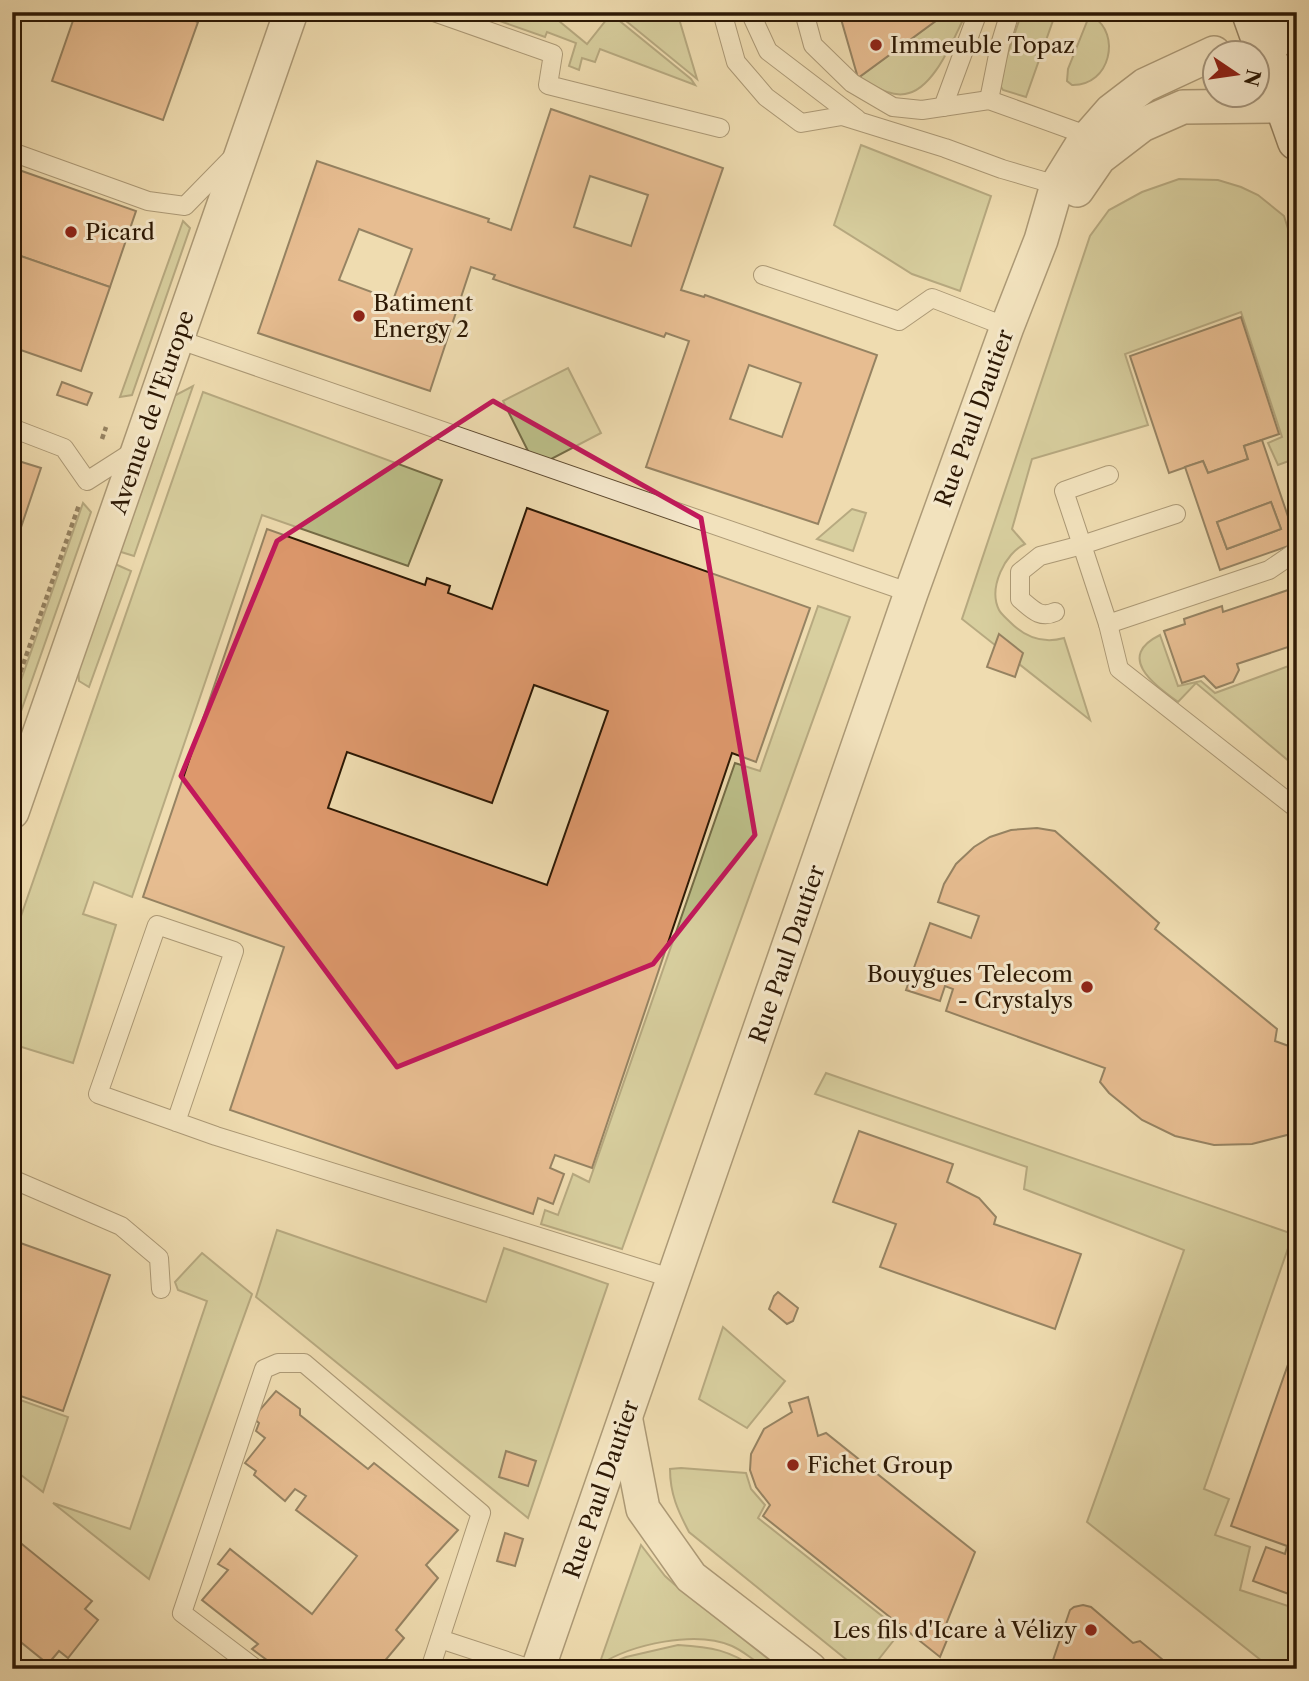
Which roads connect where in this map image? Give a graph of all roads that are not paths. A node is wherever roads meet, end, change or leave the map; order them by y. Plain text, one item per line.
1 (291, 12) edge
2 (434, 12) edge
3 (722, 12) edge
4 (750, 12) edge
5 (804, 12) edge
6 (978, 12) edge
7 (1010, 12) edge
8 (1270, 28) edge
9 (1248, 38) edge
10 (1200, 60) edge
11 (989, 100) junction
12 (1283, 106) junction
13 (943, 107) junction
14 (860, 122) junction
15 (720, 128) dead end
16 (1089, 136) junction
17 (1297, 141) edge
18 (245, 145) junction
19 (12, 152) edge
20 (1057, 185) junction
21 (1041, 240) junction
22 (763, 275) dead end
23 (1007, 327) junction
24 (177, 339) junction
25 (12, 428) edge
26 (139, 448) junction
27 (1109, 475) dead end
28 (1176, 514) dead end
29 (1082, 545) junction
30 (1297, 551) edge
31 (911, 593) junction
32 (1055, 612) dead end
33 (1108, 624) junction
34 (1297, 809) edge
35 (12, 812) edge
36 (176, 1122) junction
37 (12, 1180) edge
38 (674, 1279) junction
39 (161, 1289) dead end
40 (625, 1419) junction
41 (440, 1639) junction
42 (256, 1669) edge
43 (430, 1669) edge
44 (531, 1669) edge
45 (538, 1669) edge
46 (810, 1669) edge

1 - 18 street, Avenue de l'Europe
2 - 15 lane
3 - 14 lane
4 - 14 lane
5 - 13 lane
6 - 13 lane
7 - 11 lane
8 - 9 street, Rue Paul Dautier
8 - 12 main road
10 - 16 street, Rue Paul Dautier
11 - 13 lane
11 - 16 lane
12 - 17 main road
12 - 21 street, Rue Paul Dautier
14 - 20 lane
16 - 20 street, Rue Paul Dautier
18 - 19 lane
18 - 24 street, Avenue de l'Europe
20 - 21 street, Rue Paul Dautier
21 - 23 street, Rue Paul Dautier
22 - 23 lane
23 - 31 street, Rue Paul Dautier
24 - 26 street, Avenue de l'Europe
24 - 31 lane
25 - 26 lane
26 - 35 street, Avenue de l'Europe
27 - 29 lane
28 - 29 lane
29 - 32 lane
29 - 33 lane
30 - 33 lane
31 - 38 street, Rue Paul Dautier
33 - 34 lane
36 - 36 lane
36 - 38 lane
37 - 39 lane
38 - 40 street, Rue Paul Dautier
40 - 45 street, Rue Paul Dautier
40 - 46 street
41 - 42 lane
41 - 43 lane
41 - 44 lane

